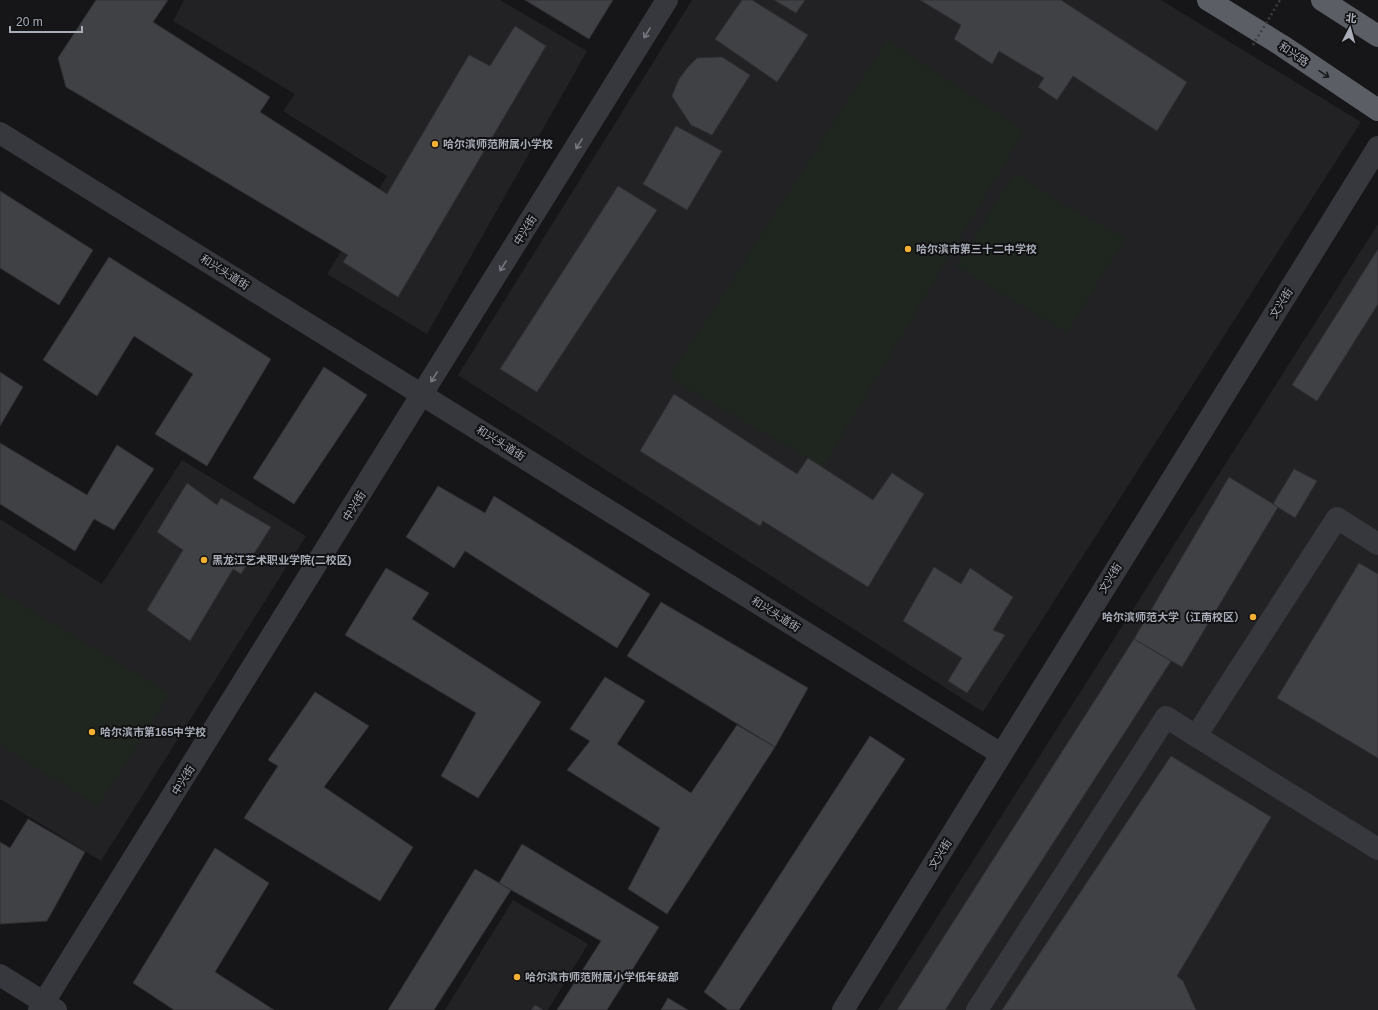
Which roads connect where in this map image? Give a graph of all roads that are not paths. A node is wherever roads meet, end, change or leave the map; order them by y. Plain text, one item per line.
1 (667, 0) edge
2 (1208, 0) edge
3 (1237, 0) edge
4 (1322, 0) edge
5 (1378, 36) edge
6 (1281, 45) junction
7 (1378, 110) edge
8 (0, 133) edge
9 (1378, 147) edge
10 (423, 395) junction
11 (1378, 544) edge
12 (1196, 736) junction
13 (1001, 754) junction
14 (1378, 850) edge
15 (0, 975) edge
16 (46, 1008) edge
17 (843, 1010) edge
18 (977, 1010) edge

1 -> 10 street, 中兴街
2 - 6 highway, 和兴路
3 - 6 highway
4 - 5 highway
6 -> 7 highway, 和兴路
8 - 10 street, 和兴头道街
9 - 13 street, 文兴街
10 - 13 street, 和兴头道街
10 - 16 street, 中兴街
11 - 12 street
12 - 14 street
12 - 18 street
13 - 17 street, 文兴街
15 - 16 street

